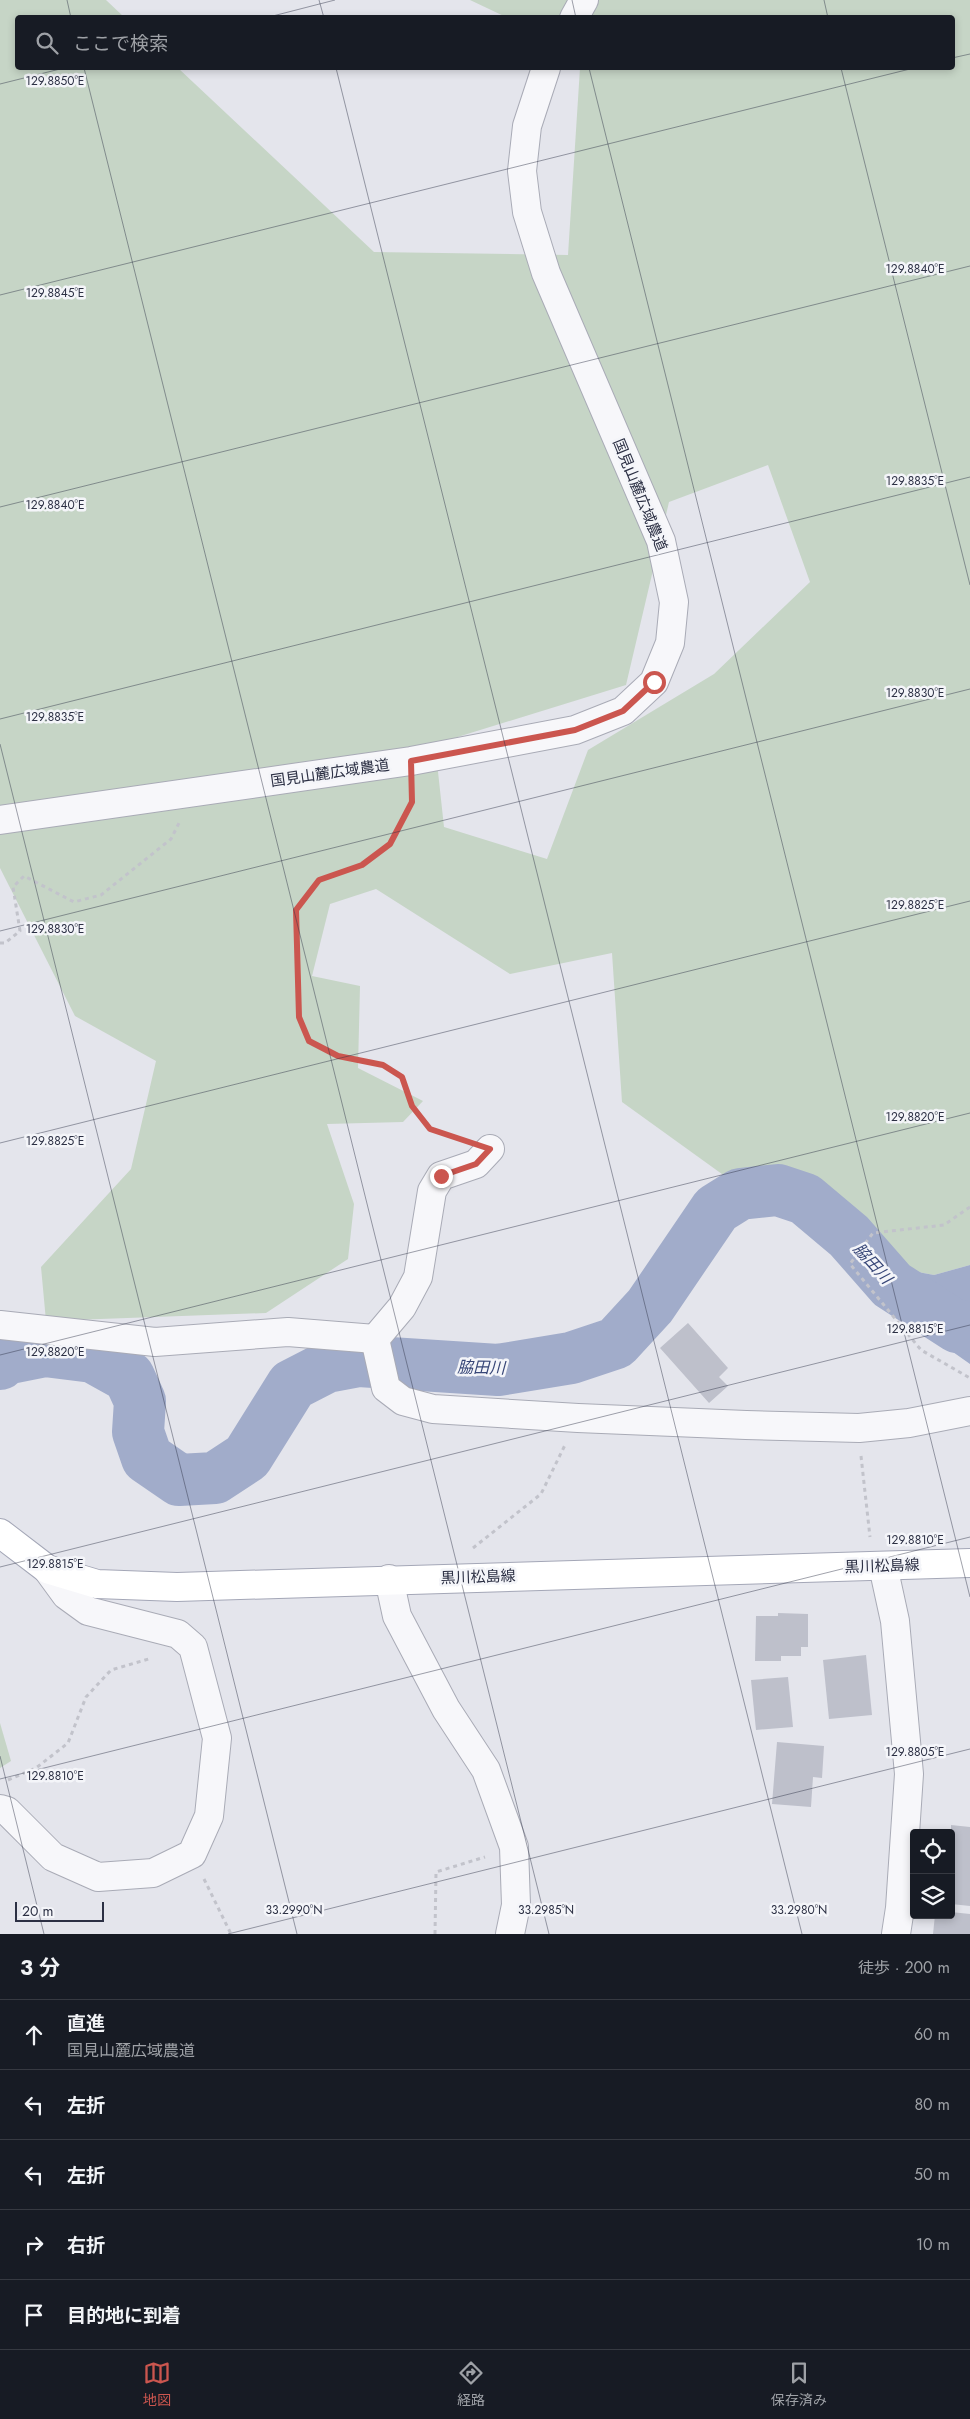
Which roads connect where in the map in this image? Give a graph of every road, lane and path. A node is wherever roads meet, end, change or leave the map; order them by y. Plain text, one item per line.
1 (584, 0) edge
2 (576, 15) edge
3 (545, 70) edge
4 (411, 761) junction
5 (196, 792) junction
6 (0, 820) edge
7 (0, 942) edge
8 (490, 1149) joint
9 (970, 1207) edge
10 (0, 1325) edge
11 (374, 1339) junction
12 (970, 1378) edge
13 (970, 1411) edge
14 (578, 1418) junction
15 (859, 1428) junction
16 (0, 1533) edge
17 (970, 1563) edge
18 (883, 1566) junction
19 (47, 1569) junction
20 (435, 1578) junction
21 (389, 1580) junction
22 (193, 1647) junction
23 (0, 1783) edge
24 (0, 1809) edge
25 (514, 1848) junction
26 (192, 1854) junction
27 (231, 1934) edge
28 (435, 1934) edge
29 (510, 1934) edge
30 (896, 1934) edge

1 - 2 street
3 - 4 street, 国見山麓広域農道
4 - 5 street, 国見山麓広域農道
4 - 8 path
5 - 6 street, 国見山麓広域農道
5 - 7 path
8 - 11 street
9 - 12 path
10 - 11 street
11 - 14 street
13 - 15 street
14 - 15 street
14 - 20 path
15 - 18 path
16 - 19 main road, 黒川松島線
17 - 18 main road, 黒川松島線
18 - 20 main road, 黒川松島線
18 - 30 street
19 - 21 main road, 黒川松島線
19 - 22 street
20 - 21 main road, 黒川松島線
21 - 25 street
22 - 23 path
22 - 26 street
24 - 26 street
25 - 28 path
25 - 29 street
26 - 27 path

